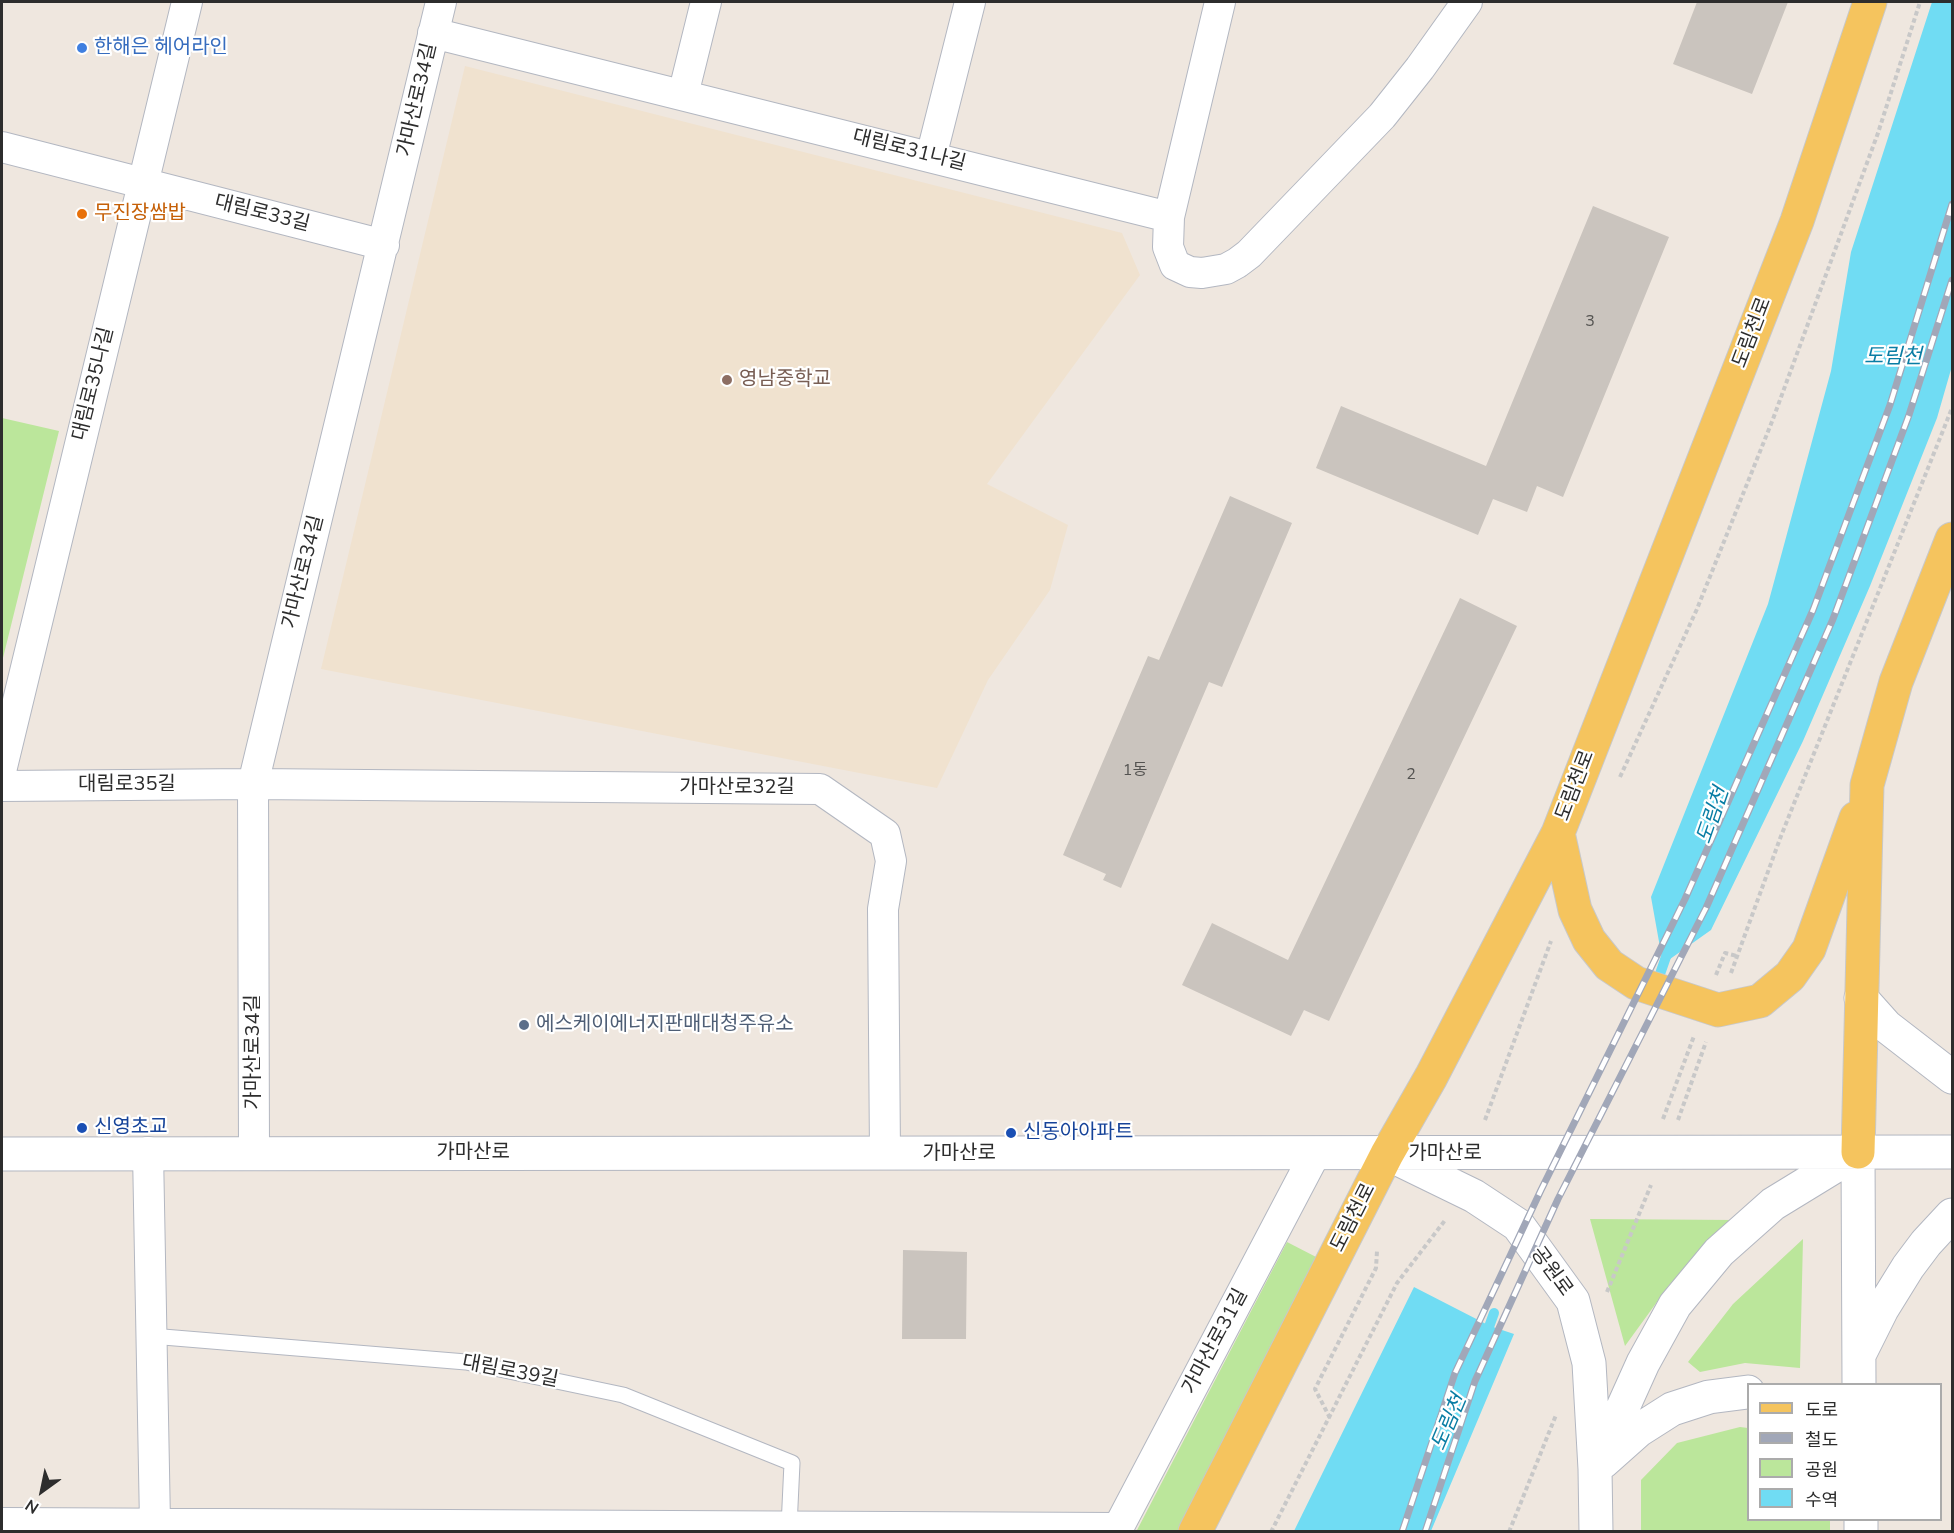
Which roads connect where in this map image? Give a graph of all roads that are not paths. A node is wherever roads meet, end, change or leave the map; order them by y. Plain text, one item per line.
1 (187, 2) edge
2 (441, 2) edge
3 (706, 2) edge
4 (970, 2) edge
5 (1220, 2) edge
6 (1467, 2) edge
7 (1870, 2) edge
8 (434, 33) junction
9 (683, 95) junction
10 (2, 147) edge
11 (931, 157) junction
12 (143, 184) junction
13 (1169, 217) junction
14 (384, 245) junction
15 (1953, 539) edge
16 (2, 767) edge
17 (253, 784) junction
18 (1867, 785) junction
19 (2, 786) edge
20 (1558, 833) junction
21 (1861, 998) junction
22 (1953, 1077) edge
23 (148, 1152) junction
24 (1316, 1152) junction
25 (1858, 1152) junction
26 (1953, 1152) edge
27 (254, 1153) junction
28 (2, 1154) edge
29 (885, 1154) junction
30 (1387, 1154) junction
31 (1953, 1215) edge
32 (151, 1336) junction
33 (1859, 1370) edge
34 (1747, 1392) edge
35 (1595, 1469) junction
36 (2, 1523) edge
37 (154, 1523) junction
38 (789, 1527) junction
39 (1117, 1530) edge
40 (1195, 1532) edge
41 (1596, 1532) edge

1 - 12 street, 대림로35나길
2 - 8 street, 가마산로34길
3 - 9 street
4 - 11 street
5 - 13 street
6 - 13 street
7 - 20 main road, 도림천로
8 - 9 street, 대림로31나길
8 - 14 street, 가마산로34길
9 - 11 street, 대림로31나길
10 - 12 street, 대림로33길
11 - 13 street, 대림로31나길
12 - 14 street, 대림로33길
12 - 16 street, 대림로35나길
14 - 17 street, 가마산로34길
15 - 18 main road
17 - 19 street, 대림로35길
17 - 27 street, 가마산로34길
17 - 29 street, 가마산로32길
18 - 20 main road
18 - 21 main road
20 - 30 main road, 도림천로
21 - 22 main road
21 - 25 main road
23 - 27 main road, 가마산로
23 - 28 main road, 가마산로
23 - 32 street
24 - 29 main road, 가마산로
24 - 30 main road, 가마산로
24 - 39 street, 가마산로31길
25 - 26 main road, 가마산로
25 - 30 main road, 가마산로
25 - 33 main road
25 - 35 main road
27 - 29 main road, 가마산로
30 - 35 main road, 공원로
30 - 40 main road, 도림천로
31 - 33 main road
32 - 37 street
32 - 38 lane, 대림로39길
34 - 35 main road
35 - 41 main road, 공원로
36 - 37 street
37 - 38 street
38 - 39 street

